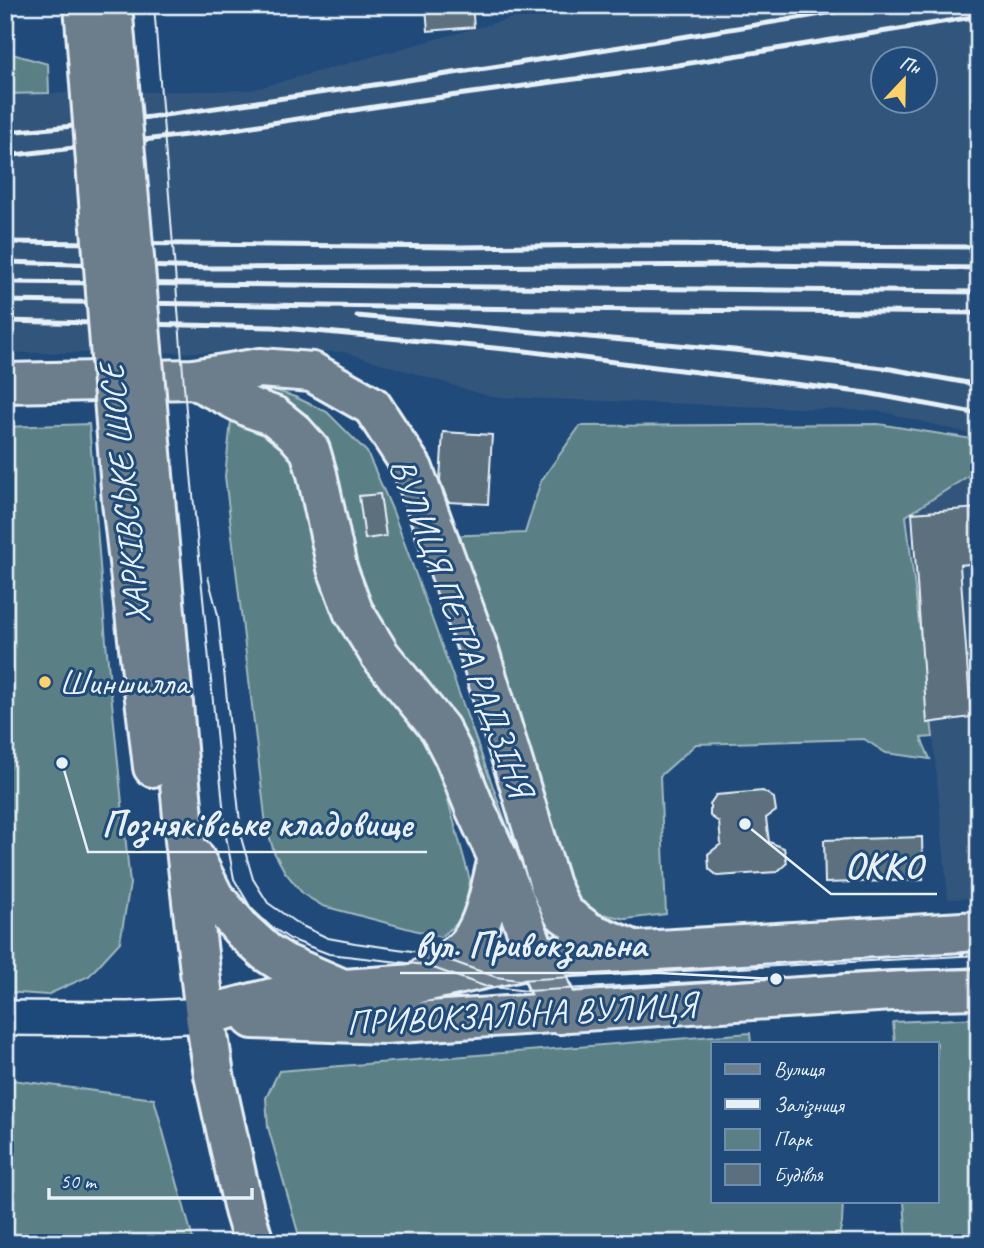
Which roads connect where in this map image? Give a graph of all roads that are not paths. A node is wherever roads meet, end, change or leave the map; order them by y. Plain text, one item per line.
1 (84, 5) edge
2 (113, 5) edge
3 (194, 379) junction
4 (5, 383) edge
5 (138, 500) junction
6 (185, 840) junction
7 (498, 858) junction
8 (979, 931) edge
9 (635, 951) junction
10 (539, 957) junction
11 (415, 984) junction
12 (344, 989) junction
13 (979, 989) edge
14 (560, 1014) junction
15 (205, 1015) junction
16 (5, 1018) edge
17 (254, 1243) edge

1 - 5 main road, ХАРКІВСЬКЕ ШОСЕ, bridge
2 - 5 main road, ХАРКІВСЬКЕ ШОСЕ, bridge
3 - 4 main road, ВУЛИЦЯ ПЕТРА РАДЗІНЯ
3 - 7 main road, ВУЛИЦЯ ПЕТРА РАДЗІНЯ
3 - 9 main road, ВУЛИЦЯ ПЕТРА РАДЗІНЯ
5 - 6 main road, ХАРКІВСЬКЕ ШОСЕ
5 - 15 main road, ХАРКІВСЬКЕ ШОСЕ
6 - 12 main road, ПРИВОКЗАЛЬНА ВУЛИЦЯ
6 - 15 main road, ХАРКІВСЬКЕ ШОСЕ
7 - 10 main road, ВУЛИЦЯ ПЕТРА РАДЗІНЯ
7 - 11 main road
8 - 9 main road, ПРИВОКЗАЛЬНА ВУЛИЦЯ
9 - 10 main road, ПРИВОКЗАЛЬНА ВУЛИЦЯ
10 - 11 main road, ПРИВОКЗАЛЬНА ВУЛИЦЯ
10 - 14 main road, ВУЛИЦЯ ПЕТРА РАДЗІНЯ
11 - 12 main road, ПРИВОКЗАЛЬНА ВУЛИЦЯ
12 - 15 main road, ПРИВОКЗАЛЬНА ВУЛИЦЯ
13 - 14 main road, ПРИВОКЗАЛЬНА ВУЛИЦЯ
14 - 15 main road, ПРИВОКЗАЛЬНА ВУЛИЦЯ
15 - 16 street
15 - 17 main road, ХАРКІВСЬКЕ ШОСЕ

